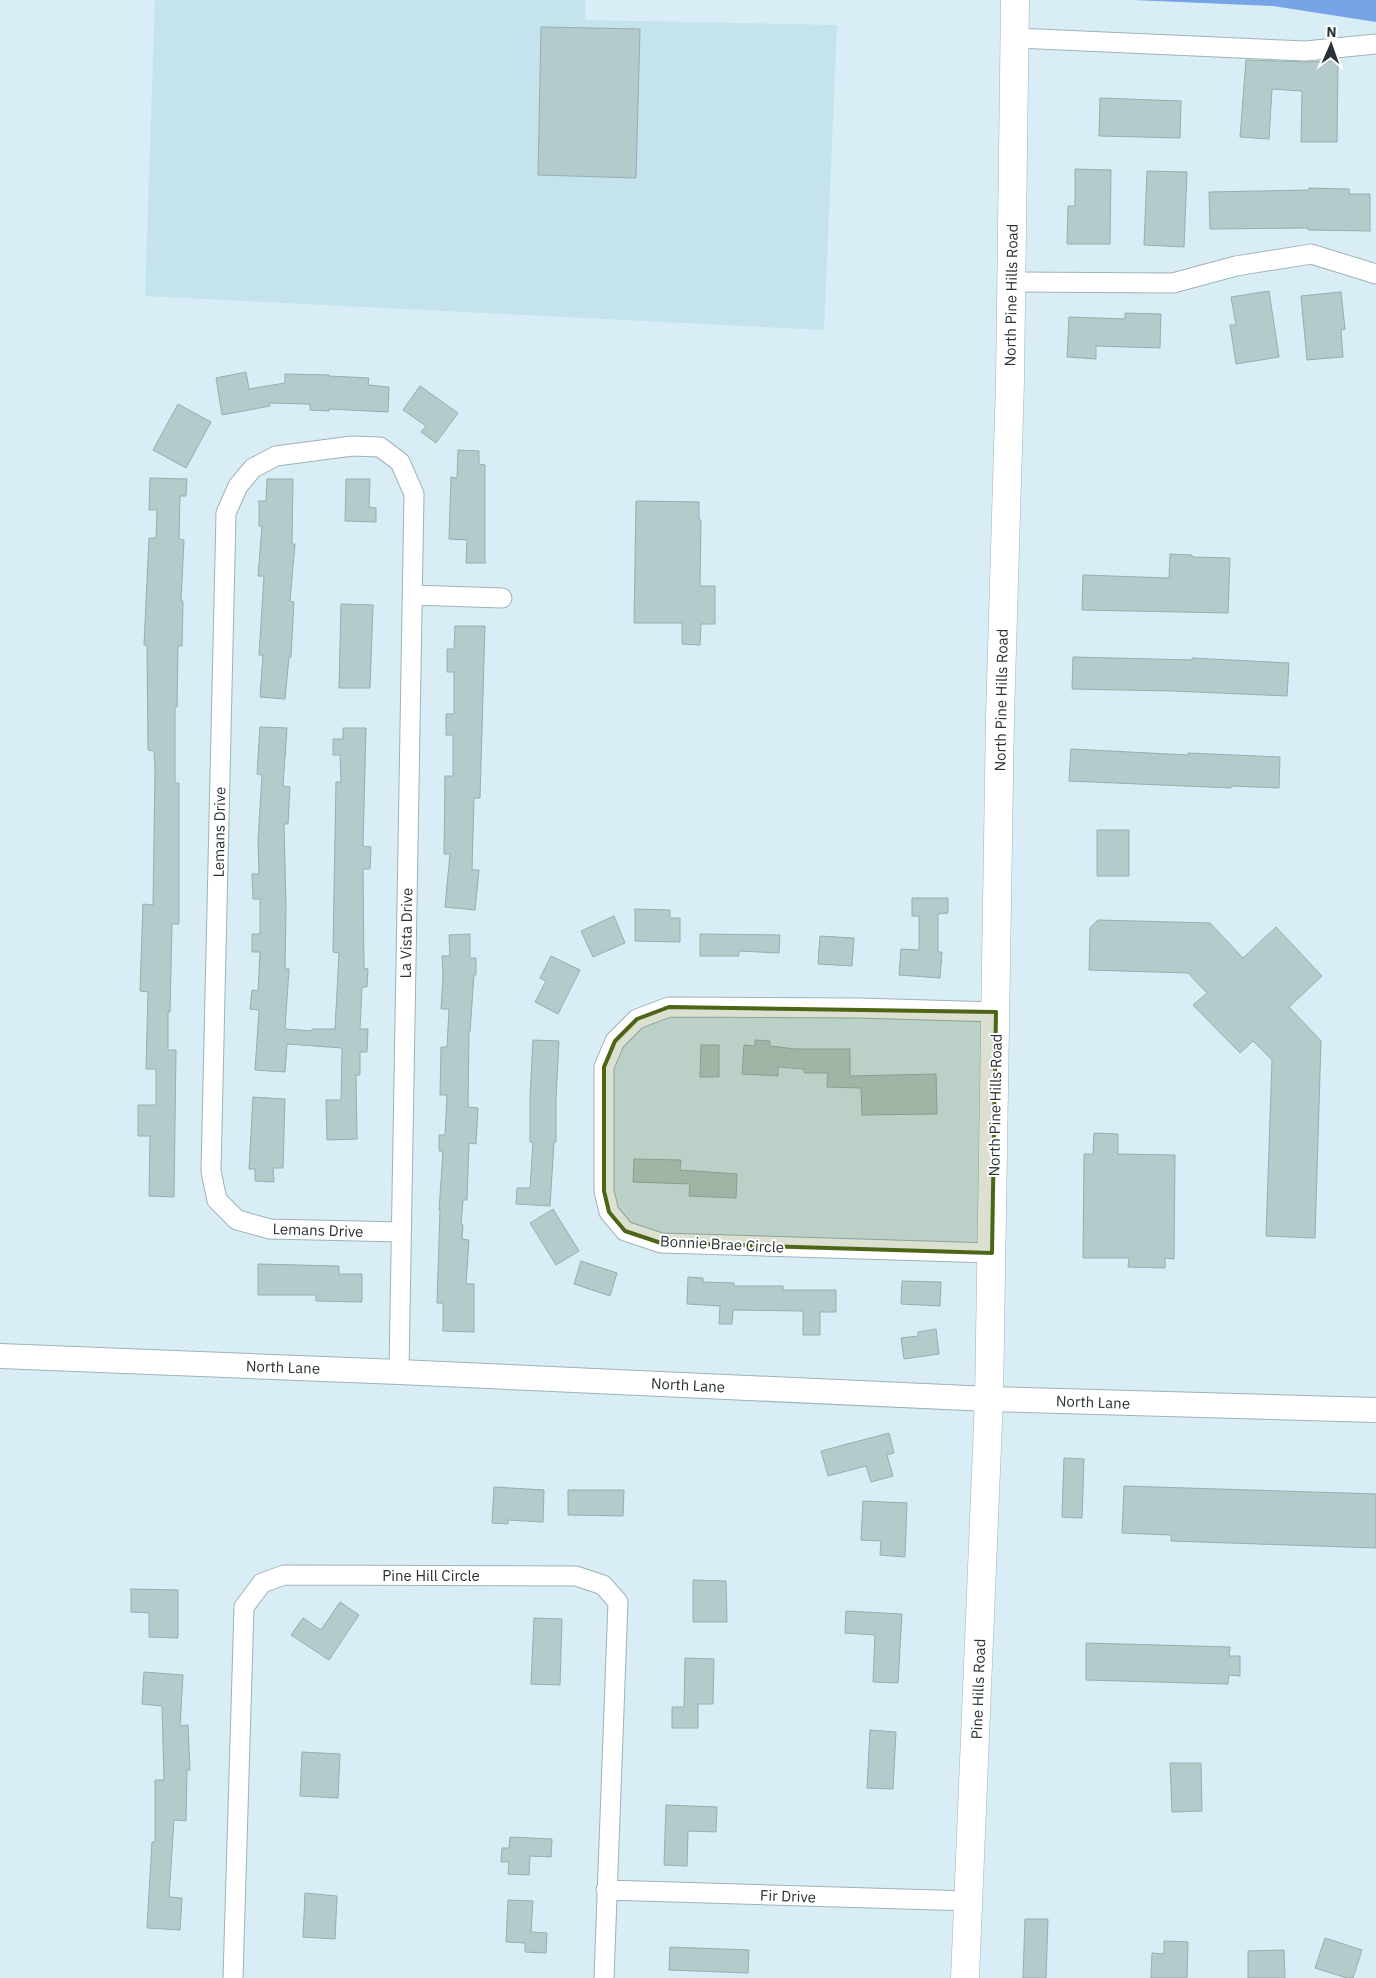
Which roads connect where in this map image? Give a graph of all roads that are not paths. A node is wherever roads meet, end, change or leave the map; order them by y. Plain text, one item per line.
1 (1015, 0) edge
2 (1015, 38) junction
3 (1376, 44) edge
4 (1376, 274) edge
5 (1011, 282) junction
6 (414, 494) joint
7 (412, 595) junction
8 (502, 598) dead end
9 (996, 1012) junction
10 (401, 1232) junction
11 (992, 1254) junction
12 (0, 1356) edge
13 (399, 1372) junction
14 (989, 1399) junction
15 (1376, 1410) edge
16 (606, 1890) junction
17 (970, 1901) junction
18 (233, 1978) edge
19 (604, 1978) edge
20 (965, 1978) edge

1 - 2 main road, North Pine Hills Road
2 - 3 street
2 - 5 main road, North Pine Hills Road
4 - 5 street
5 - 9 main road, North Pine Hills Road
6 - 7 street, La Vista Drive
6 - 10 street, Lemans Drive
7 - 8 street
7 - 10 street, La Vista Drive
9 - 11 main road, North Pine Hills Road
9 - 11 street, Bonnie Brae Circle
10 - 13 street, La Vista Drive
11 - 14 main road, North Pine Hills Road
12 - 13 street, North Lane
13 - 14 street, North Lane
14 - 15 street, North Lane
14 - 17 main road, Pine Hills Road
16 - 17 street, Fir Drive
16 - 18 street, Pine Hill Circle
16 - 19 street, Pine Hill Circle
17 - 20 main road, Pine Hills Road

